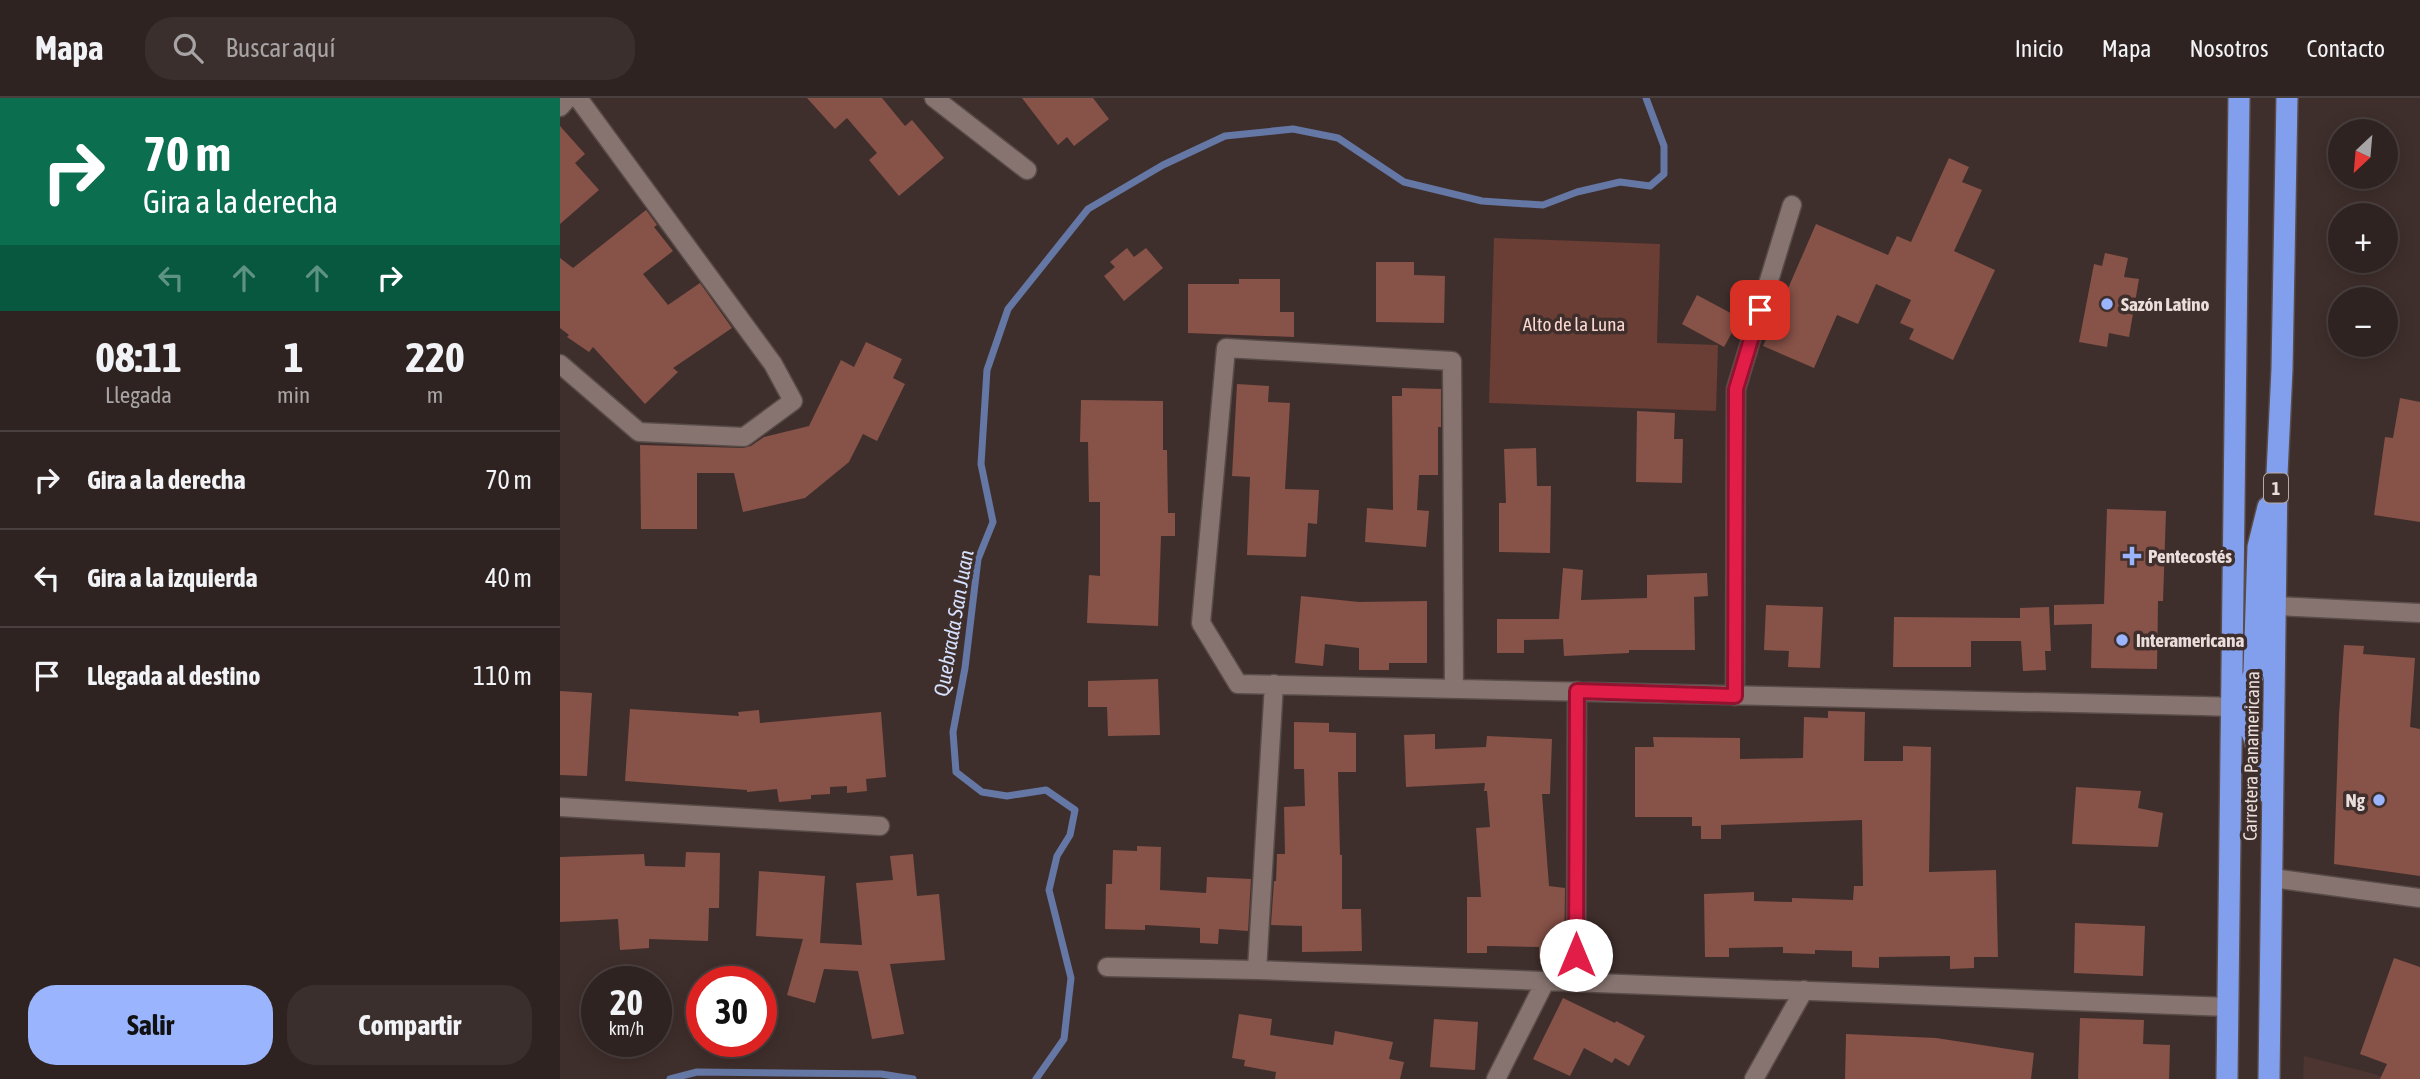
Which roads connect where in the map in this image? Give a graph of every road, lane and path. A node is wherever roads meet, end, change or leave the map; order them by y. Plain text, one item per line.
1 (568, 98) edge
2 (578, 98) edge
3 (934, 98) edge
4 (2239, 98) edge
5 (2287, 98) edge
6 (560, 107) edge
7 (1027, 170) dead end
8 (1792, 205) dead end
9 (560, 364) edge
10 (2277, 474) junction
11 (2276, 606) junction
12 (2420, 613) edge
13 (1274, 684) junction
14 (1454, 689) junction
15 (1577, 691) junction
16 (1735, 696) junction
17 (2233, 707) junction
18 (560, 807) edge
19 (880, 826) dead end
20 (2272, 844) junction
21 (2272, 878) junction
22 (2420, 898) edge
23 (1107, 967) dead end
24 (1257, 970) junction
25 (1546, 980) junction
26 (1576, 981) junction
27 (1804, 990) junction
28 (2228, 1007) junction
29 (1496, 1079) edge
30 (1755, 1079) edge
31 (2227, 1079) edge
32 (2269, 1079) edge

1 - 6 street
2 - 9 street
3 - 7 street
4 - 17 highway, Carretera Panamericana
5 - 10 highway, Carretera Panamericana / 1
8 - 16 street
10 - 11 highway, Carretera Panamericana / 1
10 - 17 highway
11 - 12 street
11 - 20 highway, Carretera Panamericana / 1
13 - 14 street
13 - 14 street
13 - 24 street
14 - 15 street
15 - 16 street
15 - 26 street
16 - 17 street
17 - 20 highway
17 - 28 highway, Carretera Panamericana
18 - 19 street
20 - 21 highway, Carretera Panamericana / 1
21 - 22 street
21 - 32 highway, Carretera Panamericana / 1
23 - 24 street
24 - 25 street
25 - 26 street
25 - 29 street
26 - 27 street
27 - 28 street
27 - 30 street
28 - 31 highway, Carretera Panamericana

